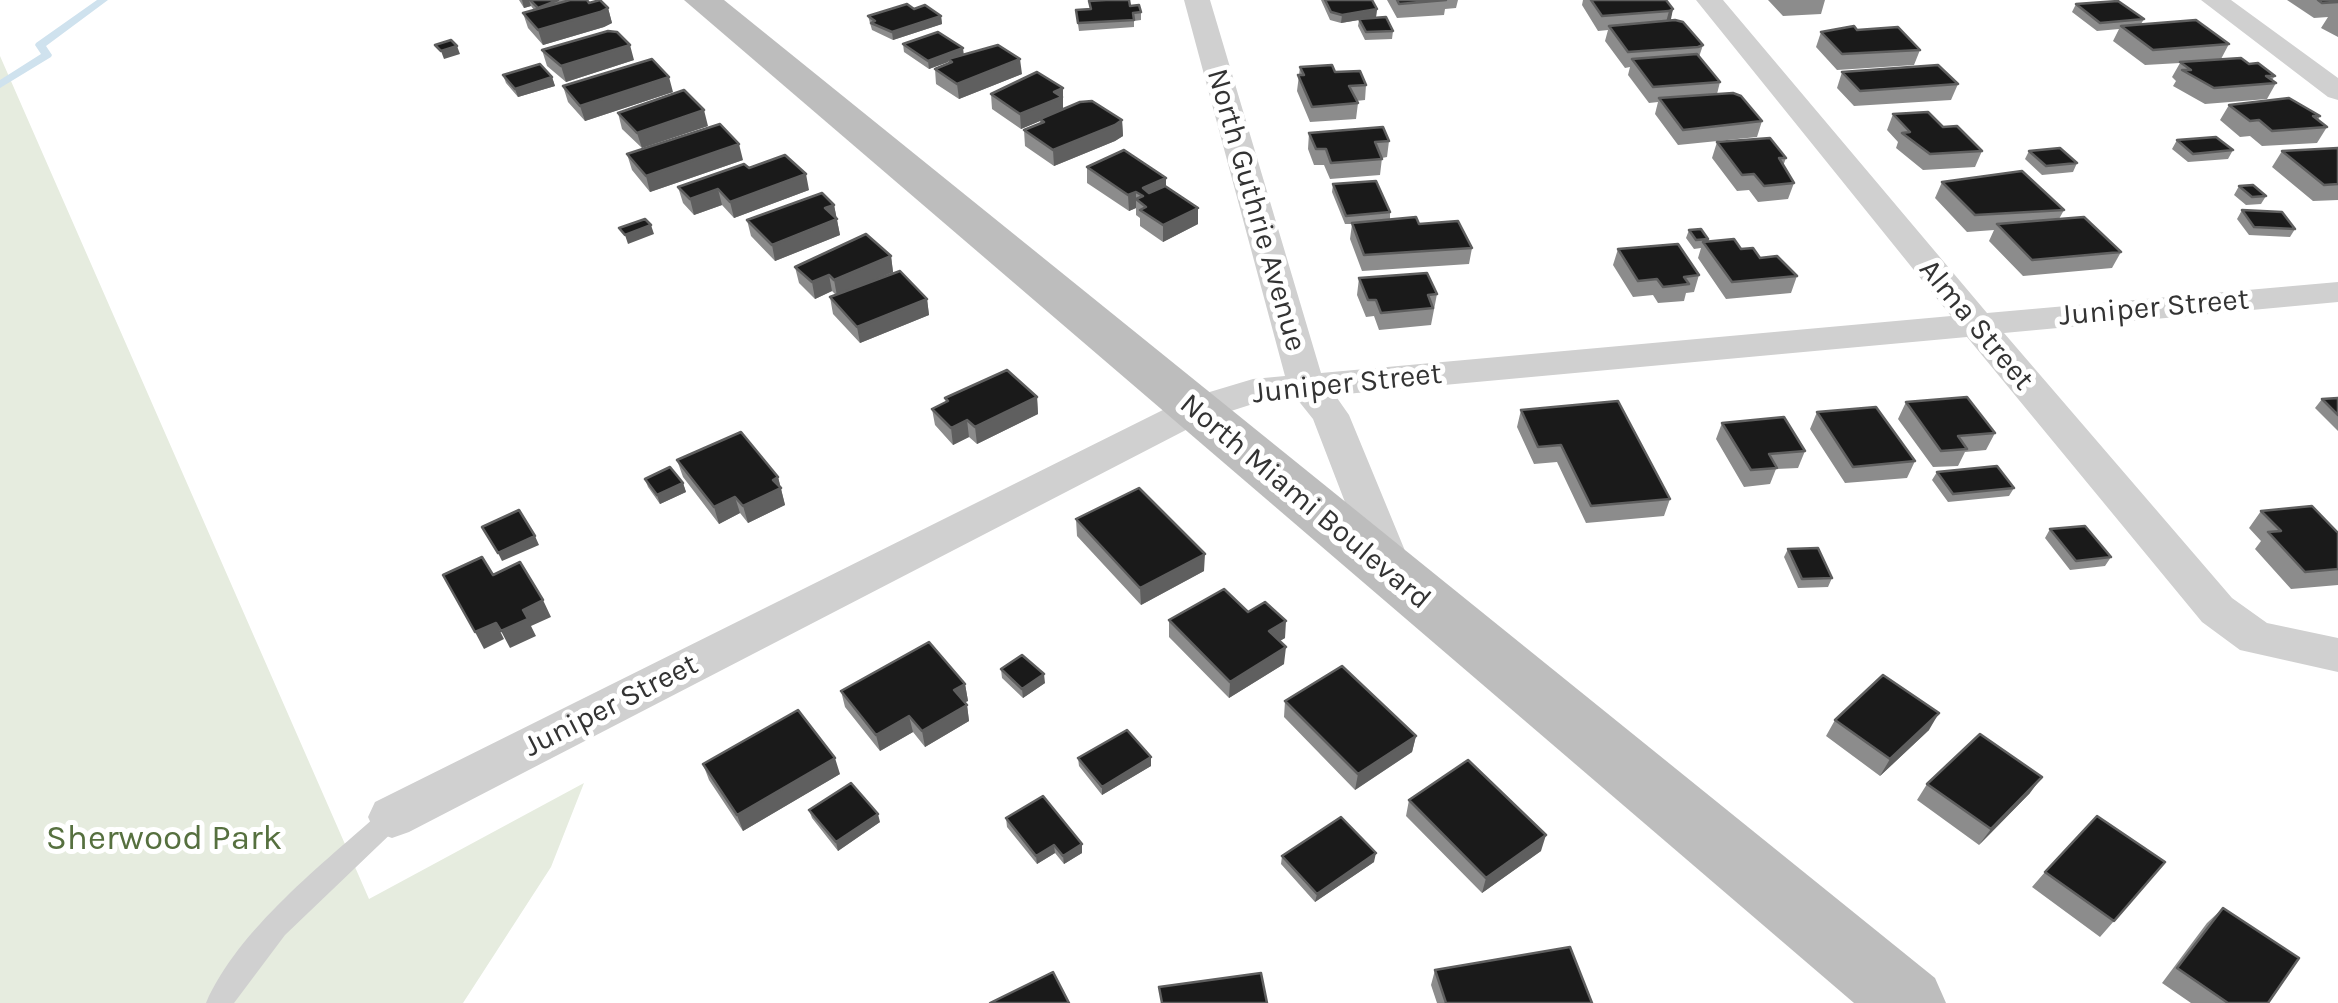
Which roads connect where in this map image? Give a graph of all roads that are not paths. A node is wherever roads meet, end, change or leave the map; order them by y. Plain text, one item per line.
1 (702, 0) edge
2 (1197, 0) edge
3 (1708, 0) edge
4 (2214, 0) edge
5 (2338, 91) edge
6 (2338, 292) edge
7 (1974, 323) junction
8 (1306, 385) junction
9 (1196, 409) junction
10 (1396, 580) junction
11 (2338, 655) edge
12 (392, 816) joint
13 (219, 1003) edge
14 (1909, 1003) edge

1 - 9 main road, North Miami Boulevard
2 - 8 street, North Guthrie Avenue
3 - 7 street, Alma Street
4 - 5 street
6 - 7 street, Juniper Street
7 - 8 street, Juniper Street
7 - 11 street, Alma Street
8 - 9 street, Juniper Street
8 - 10 street, North Guthrie Avenue
9 - 10 main road, North Miami Boulevard
9 - 12 street, Juniper Street
10 - 14 main road, North Miami Boulevard
12 - 13 lane

